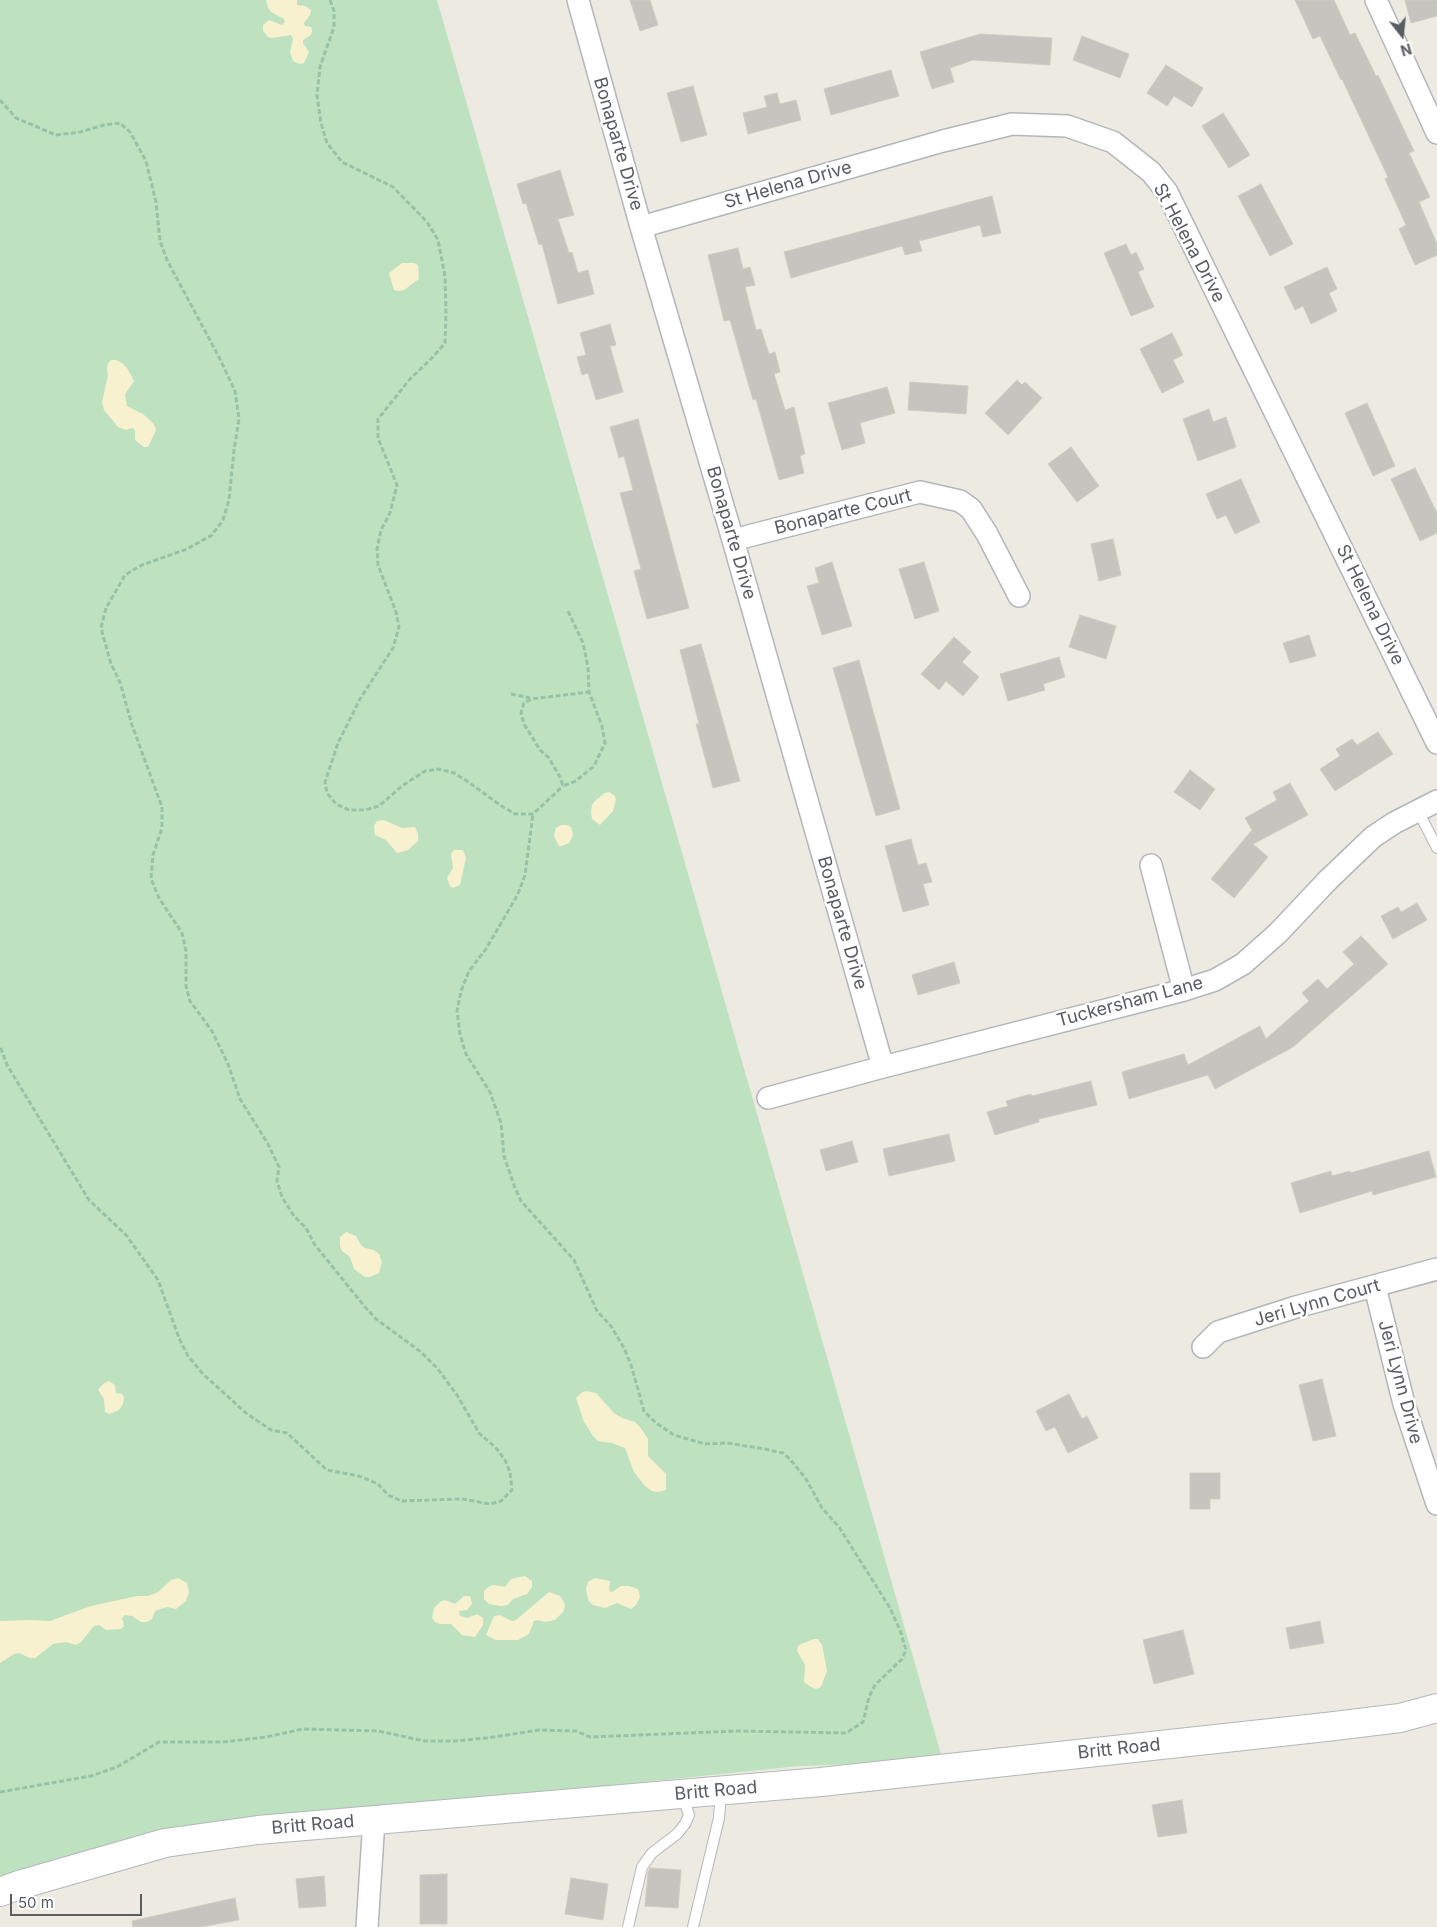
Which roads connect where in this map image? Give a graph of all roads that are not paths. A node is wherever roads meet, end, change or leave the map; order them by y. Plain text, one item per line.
1 (578, 0) edge
2 (1376, 0) edge
3 (1437, 133) edge
4 (641, 227) junction
5 (733, 540) junction
6 (1019, 596) dead end
7 (1437, 743) edge
8 (1437, 800) edge
9 (1418, 811) junction
10 (1437, 848) edge
11 (1151, 865) dead end
12 (1184, 990) junction
13 (883, 1067) junction
14 (768, 1098) dead end
15 (1437, 1269) edge
16 (1375, 1286) junction
17 (1203, 1347) dead end
18 (1437, 1504) edge
19 (1437, 1708) edge
20 (721, 1791) junction
21 (676, 1795) junction
22 (374, 1820) junction
23 (0, 1892) edge
24 (368, 1927) edge
25 (628, 1927) edge
26 (693, 1927) edge

1 - 4 street, Bonaparte Drive
2 - 3 street
4 - 5 street, Bonaparte Drive
4 - 7 street, St Helena Drive
5 - 6 street, Bonaparte Court
5 - 13 street, Bonaparte Drive
8 - 9 street, Tuckersham Lane
9 - 10 lane
9 - 12 street, Tuckersham Lane
11 - 12 street
12 - 13 street, Tuckersham Lane
13 - 14 street, Tuckersham Lane
15 - 16 street, Jeri Lynn Court
16 - 17 street, Jeri Lynn Court
16 - 18 street, Jeri Lynn Drive
19 - 20 street, Britt Road
20 - 21 street, Britt Road
20 - 26 lane
21 - 22 street, Britt Road
21 - 25 lane
22 - 23 street, Britt Road
22 - 24 street

